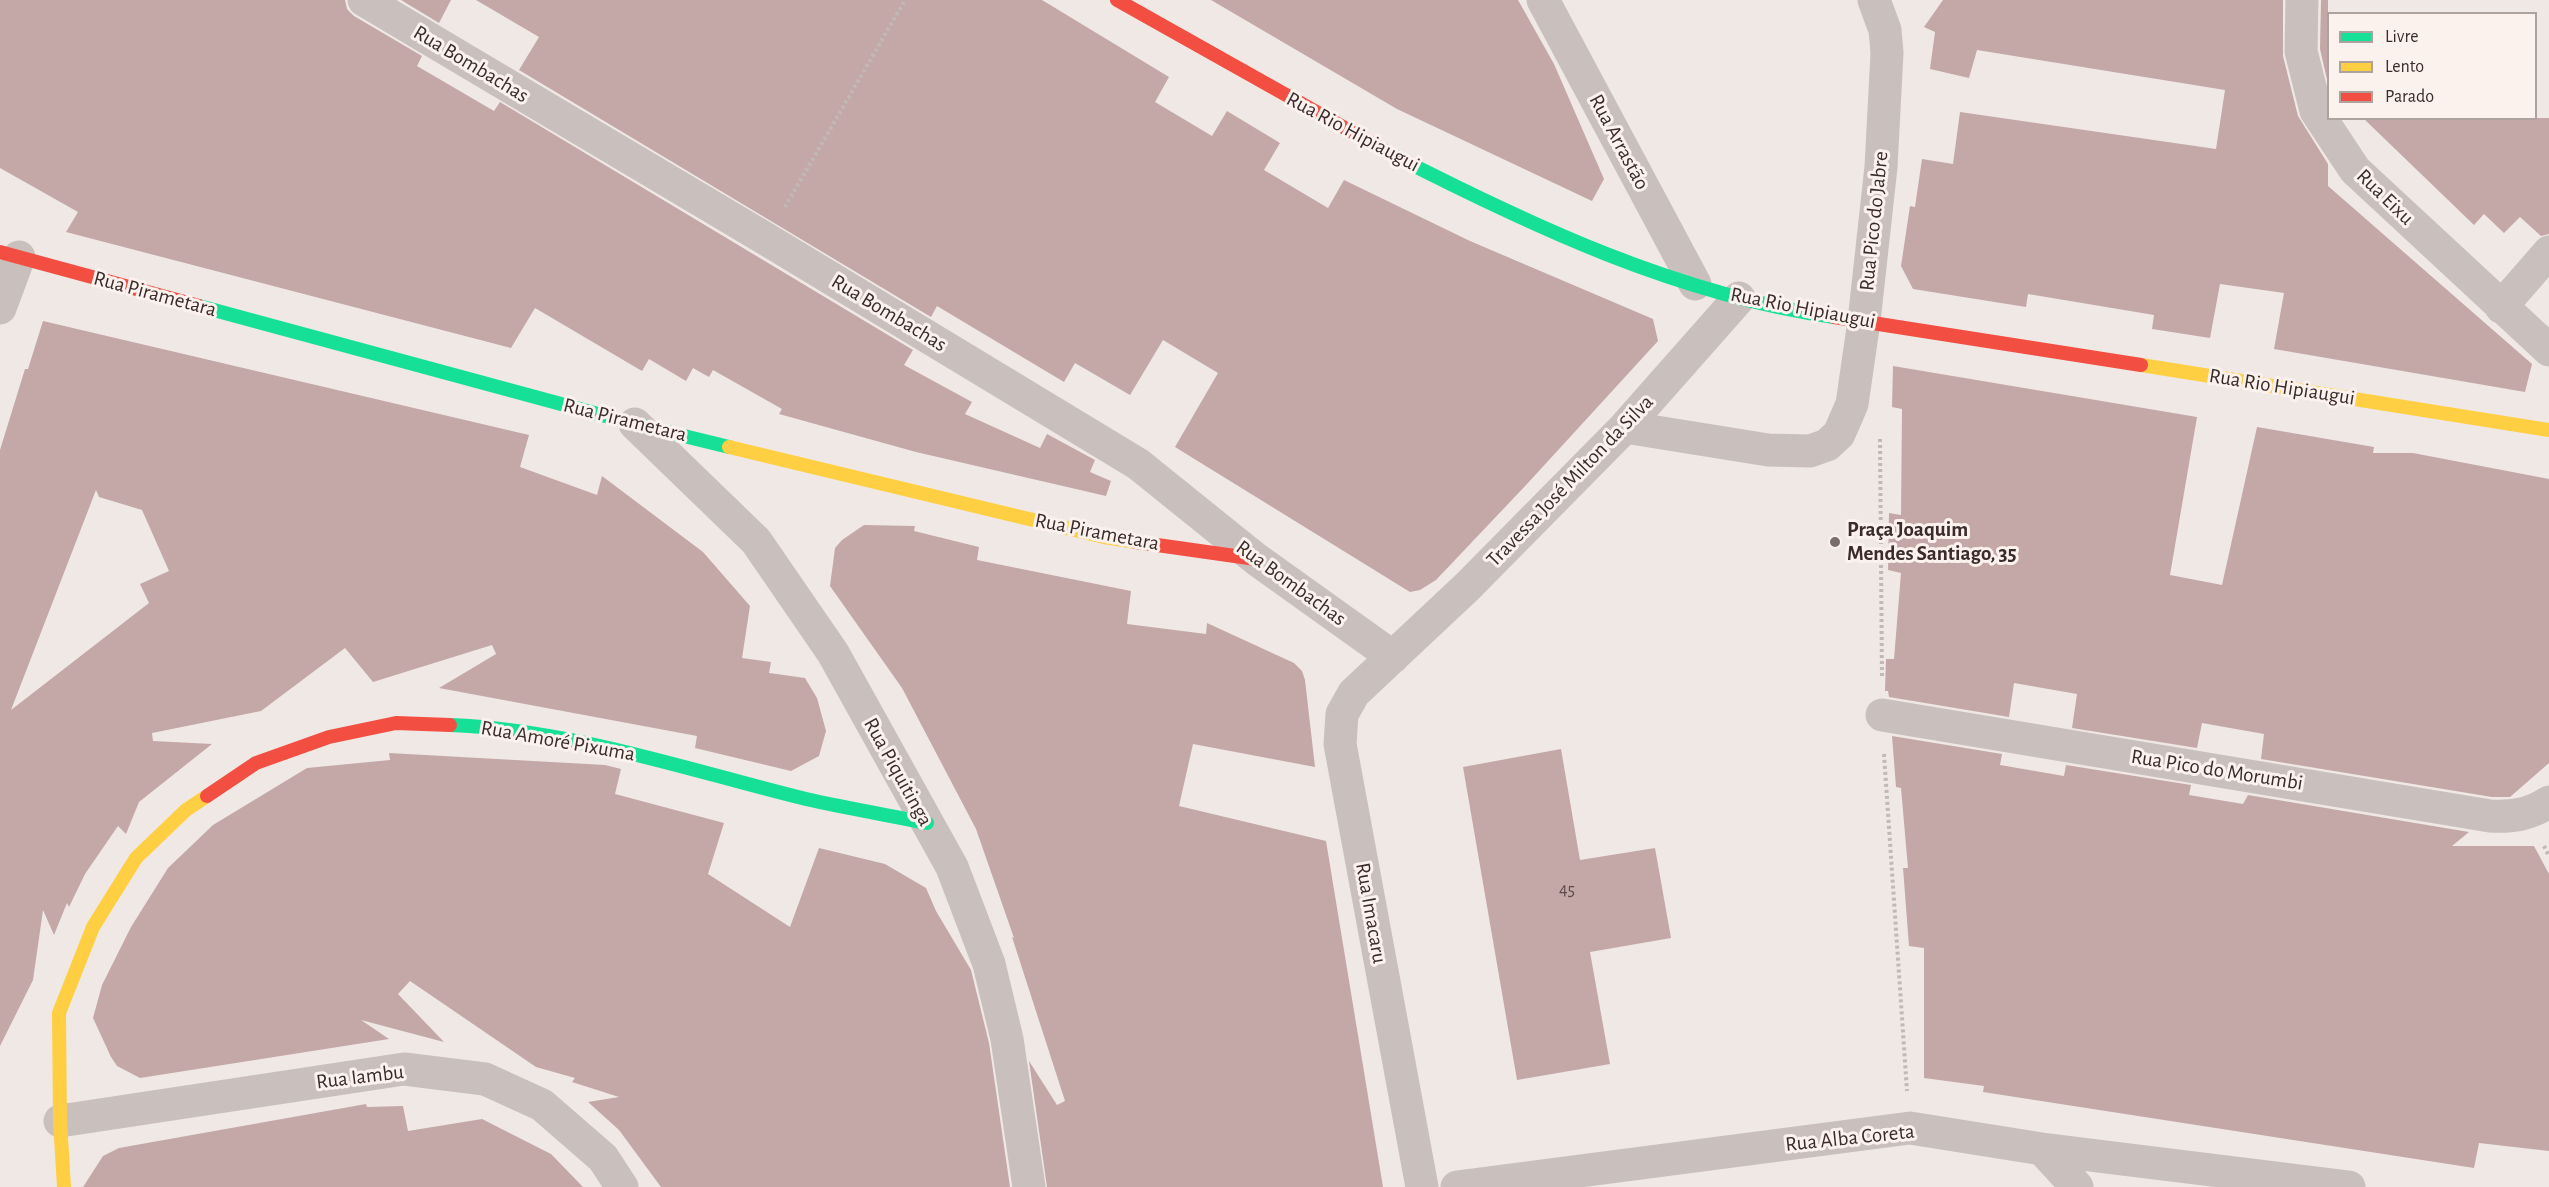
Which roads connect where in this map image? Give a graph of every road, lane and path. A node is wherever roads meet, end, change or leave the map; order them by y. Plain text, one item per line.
1 (364, 0) edge
2 (905, 0) edge
3 (1118, 0) edge
4 (1543, 0) edge
5 (1874, 0) edge
6 (2302, 0) edge
7 (766, 239) junction
8 (2549, 252) edge
9 (9, 255) edge
10 (1695, 284) junction
11 (1738, 298) junction
12 (2501, 307) junction
13 (0, 308) edge
14 (1864, 321) junction
15 (2549, 350) edge
16 (635, 424) junction
17 (1625, 427) junction
18 (2549, 430) edge
19 (1880, 435) dead end
20 (1256, 559) junction
21 (1393, 657) junction
22 (1882, 715) junction
23 (2549, 802) edge
24 (927, 823) junction
25 (60, 1121) junction
26 (1910, 1128) junction
27 (2042, 1149) junction
28 (2145, 1175) edge
29 (64, 1187) edge
30 (622, 1187) edge
31 (1029, 1187) edge
32 (1422, 1187) edge
33 (1457, 1187) edge
34 (2077, 1187) edge
35 (2349, 1187) edge

1 - 7 street, Rua Bombachas
2 - 7 path
3 - 10 street, Rua Rio Hipiaugui
4 - 10 street, Rua Arrastão
5 - 14 street, Rua Pico do Jabre
6 - 12 street, Rua Eixu
7 - 20 street, Rua Bombachas
8 - 12 street
9 - 13 street
9 - 16 street, Rua Pirametara
10 - 11 street, Rua Rio Hipiaugui
11 - 14 street, Rua Rio Hipiaugui
11 - 17 street, Travessa José Milton da Silva
12 - 15 street, Rua Eixu
14 - 17 street, Rua Pico do Jabre
14 - 18 street, Rua Rio Hipiaugui
16 - 20 street, Rua Pirametara
16 - 24 street, Rua Piquitinga
17 - 21 street, Travessa José Milton da Silva
19 - 22 path
20 - 21 street, Rua Bombachas
21 - 32 street, Rua Imacaru
22 - 23 street, Rua Pico do Morumbi
22 - 26 path
24 - 25 street, Rua Amoré Pixuma
24 - 31 street, Rua Piquitinga
25 - 29 street, Rua Amoré Pixuma
25 - 30 street, Rua Iambu
26 - 27 street, Rua Alba Coreta
26 - 33 street, Rua Alba Coreta
27 - 28 street, Rua Alba Coreta
27 - 34 street
28 - 35 street, Rua Alba Coreta

